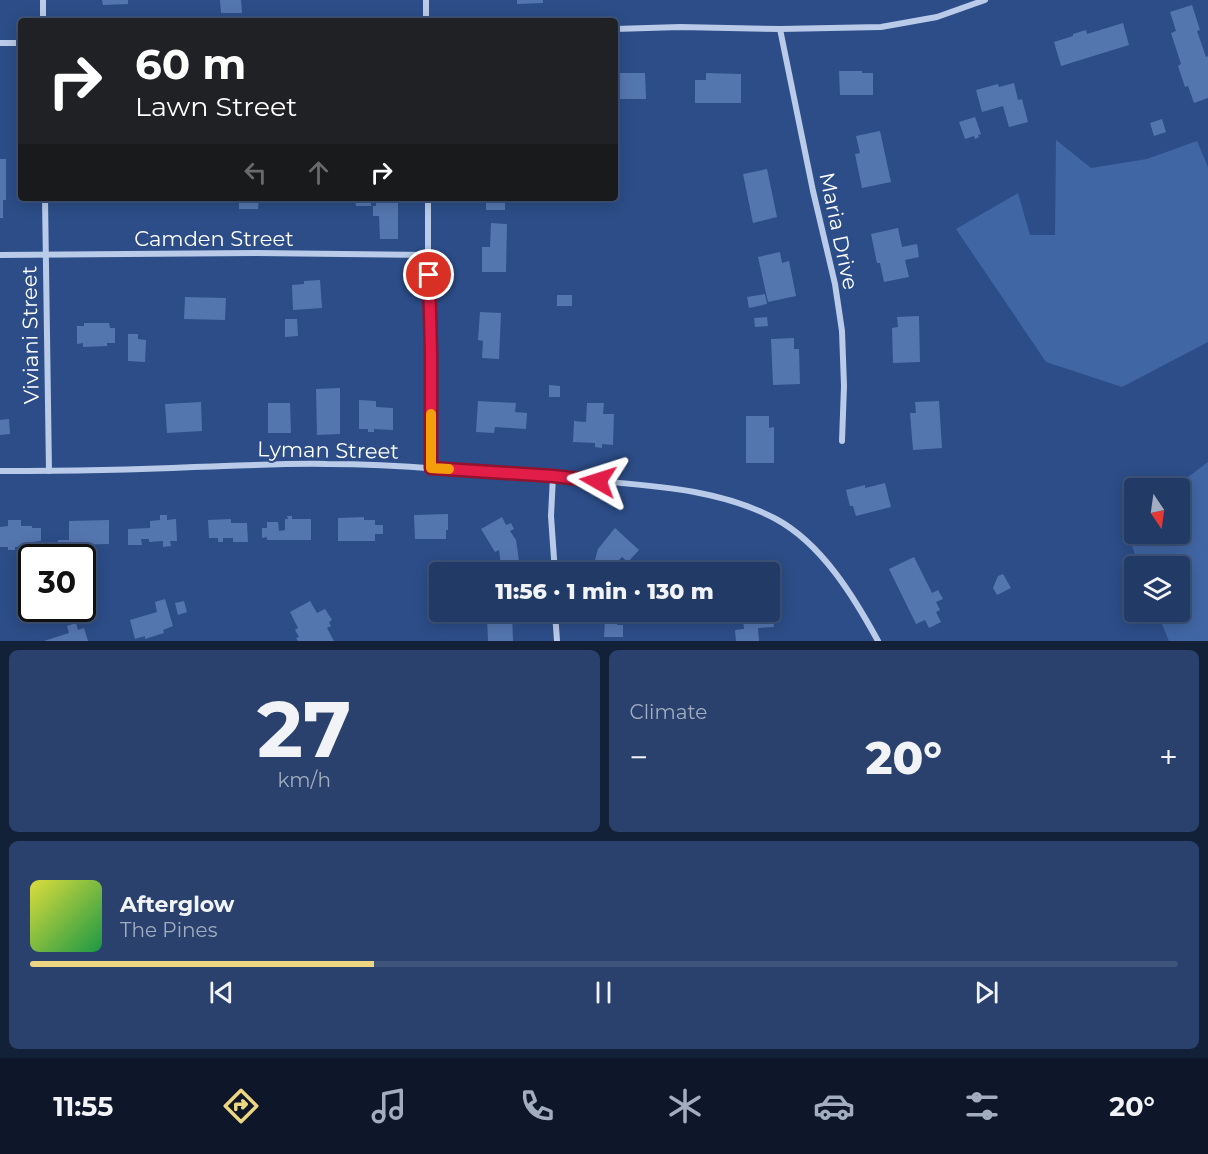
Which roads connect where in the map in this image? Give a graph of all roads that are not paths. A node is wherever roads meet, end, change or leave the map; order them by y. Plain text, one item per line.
1 (43, 0) edge
2 (426, 0) edge
3 (986, 0) edge
4 (43, 18) edge
5 (426, 18) edge
6 (618, 29) edge
7 (780, 30) junction
8 (0, 43) edge
9 (18, 43) edge
10 (45, 201) edge
11 (428, 201) edge
12 (0, 255) edge
13 (428, 255) junction
14 (45, 256) junction
15 (842, 441) dead end
16 (431, 468) junction
17 (0, 471) edge
18 (49, 471) junction
19 (553, 476) junction
20 (554, 562) edge
21 (556, 622) edge
22 (557, 641) edge
23 (878, 641) edge

1 - 4 street
2 - 5 street
3 - 7 street
6 - 7 street
7 - 15 street, Maria Drive
8 - 9 street
10 - 14 street, Viviani Street
11 - 13 street
12 - 14 street, Camden Street
13 - 14 street, Camden Street
13 - 16 street
14 - 18 street, Viviani Street
16 - 18 street, Lyman Street
16 - 19 street, Lyman Street
17 - 18 street, Lyman Street
19 - 20 street
19 - 23 street, Lyman Street
21 - 22 street

